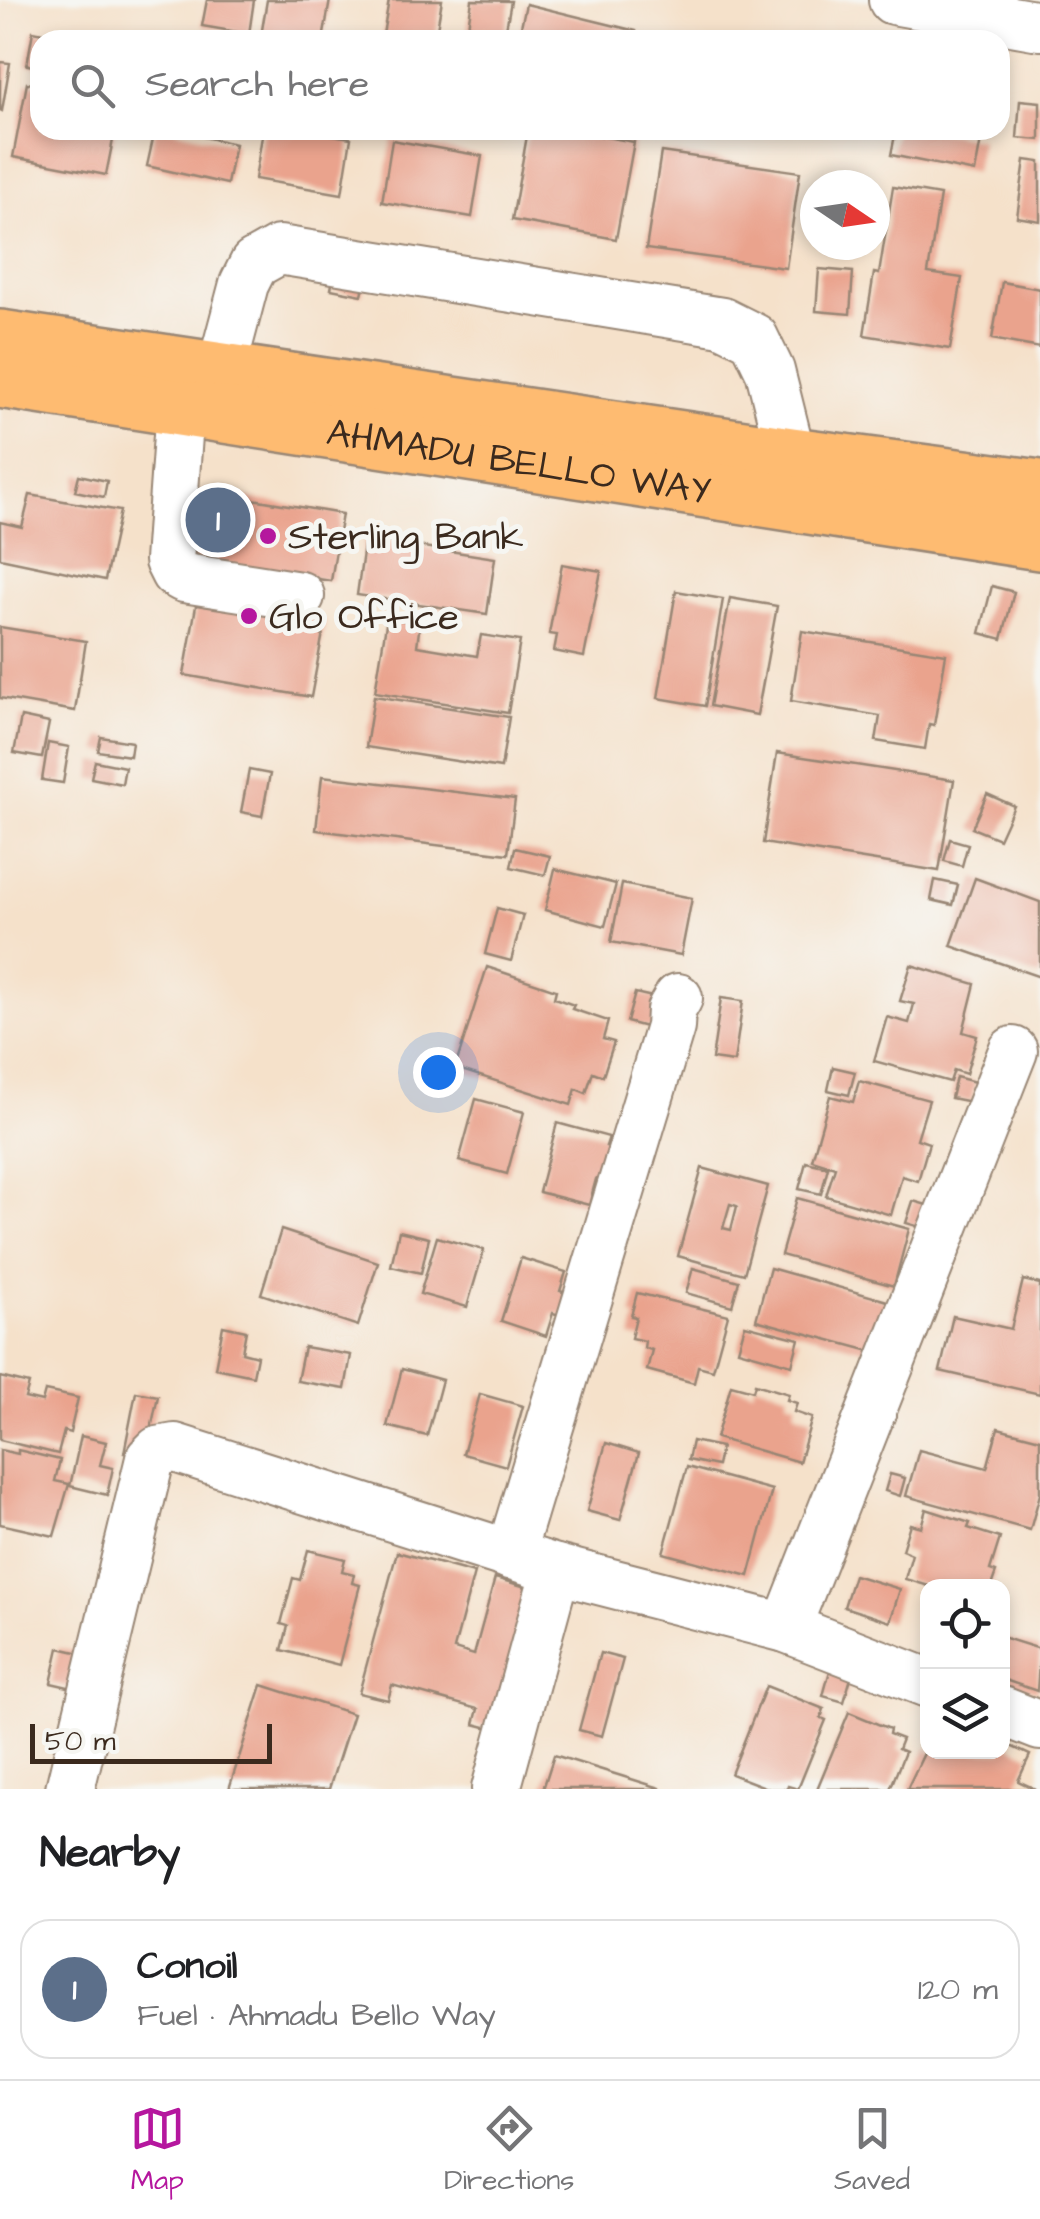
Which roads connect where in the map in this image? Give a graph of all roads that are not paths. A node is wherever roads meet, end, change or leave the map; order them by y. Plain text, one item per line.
1 (893, 0) edge
2 (1040, 26) edge
3 (0, 338) edge
4 (222, 371) junction
5 (0, 380) edge
6 (180, 407) junction
7 (791, 455) junction
8 (1040, 488) edge
9 (1040, 542) edge
10 (300, 596) dead end
11 (678, 998) dead end
12 (1012, 1051) dead end
13 (510, 1555) junction
14 (556, 1569) junction
15 (786, 1628) junction
16 (920, 1679) edge
17 (1010, 1714) edge
18 (1040, 1726) edge
19 (70, 1789) edge
20 (496, 1789) edge

1 - 2 street
3 - 4 main road, AHMADU BELLO WAY
4 - 7 main road, AHMADU BELLO WAY
4 - 7 street
5 - 6 main road, AHMADU BELLO WAY
6 - 9 main road, AHMADU BELLO WAY
6 - 10 street
7 - 8 main road, AHMADU BELLO WAY
11 - 13 street
12 - 15 street
13 - 14 street
13 - 19 street
14 - 15 street
14 - 20 street
15 - 16 street
17 - 18 street

